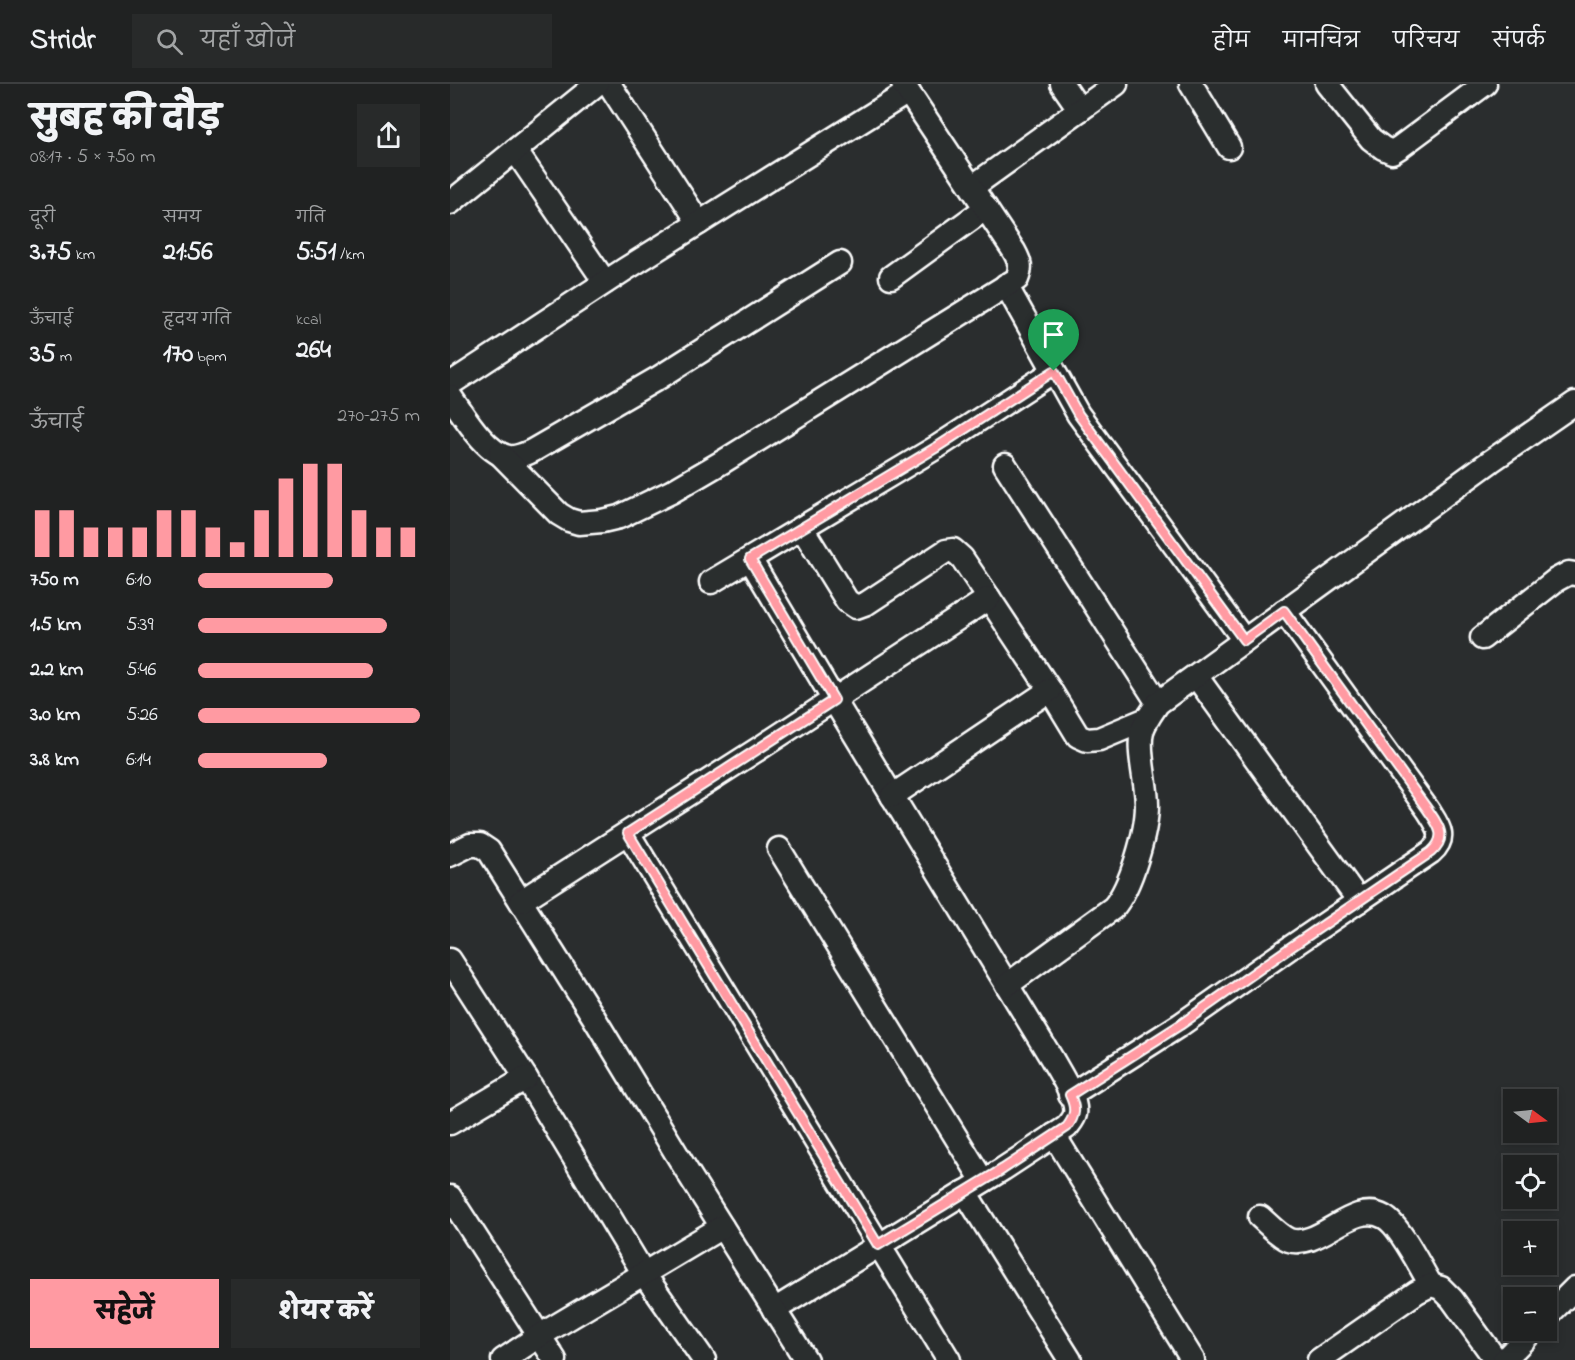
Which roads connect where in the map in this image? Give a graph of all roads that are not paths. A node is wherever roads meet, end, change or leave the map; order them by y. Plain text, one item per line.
1 (597, 84) edge
2 (609, 84) edge
3 (1062, 84) edge
4 (1116, 84) edge
5 (1191, 84) edge
6 (1327, 84) edge
7 (1485, 84) edge
8 (905, 88) edge
9 (1080, 110) junction
10 (1229, 147) dead end
11 (515, 150) junction
12 (972, 188) junction
13 (450, 203) edge
14 (986, 208) junction
15 (699, 223) junction
16 (840, 263) dead end
17 (891, 277) dead end
18 (605, 282) junction
19 (1006, 285) junction
20 (1054, 371) junction
21 (450, 384) edge
22 (450, 396) edge
23 (1575, 403) edge
24 (500, 454) junction
25 (1005, 465) dead end
26 (802, 528) junction
27 (750, 559) junction
28 (1575, 574) edge
29 (711, 582) dead end
30 (989, 598) junction
31 (1284, 611) junction
32 (1482, 638) dead end
33 (1244, 640) junction
34 (1196, 676) junction
35 (1050, 690) junction
36 (834, 700) junction
37 (1152, 711) junction
38 (892, 796) junction
39 (628, 833) junction
40 (779, 849) dead end
41 (450, 855) edge
42 (521, 901) junction
43 (1359, 901) junction
44 (450, 960) edge
45 (1007, 985) junction
46 (526, 1078) junction
47 (1070, 1095) junction
48 (450, 1123) edge
49 (1054, 1136) junction
50 (974, 1187) junction
51 (450, 1197) edge
52 (1260, 1217) dead end
53 (722, 1227) junction
54 (878, 1245) junction
55 (644, 1274) junction
56 (1431, 1285) junction
57 (1575, 1288) edge
58 (1557, 1306) edge
59 (774, 1310) junction
60 (539, 1336) junction
61 (1522, 1341) edge
62 (503, 1360) edge
63 (555, 1360) edge
64 (704, 1360) edge
65 (806, 1360) edge
66 (949, 1360) edge
67 (1070, 1360) edge
68 (1193, 1360) edge
69 (1319, 1360) edge
70 (1496, 1360) edge
71 (1504, 1360) edge

1 - 11 street
2 - 15 street
3 - 9 street
4 - 9 street
5 - 10 street
6 - 7 street
8 - 12 street
8 - 15 street
9 - 12 street
11 - 13 street
11 - 18 street
12 - 14 street
14 - 17 street
14 - 19 street
15 - 18 street
16 - 24 street
18 - 21 street
19 - 20 street
19 - 24 street
20 - 26 street
20 - 33 street
22 - 24 street
23 - 31 street
25 - 37 street
26 - 27 street
26 - 30 street
27 - 29 street
27 - 36 street
28 - 32 street
30 - 35 street
30 - 36 street
31 - 33 street
31 - 43 street
33 - 34 street
34 - 37 street
34 - 43 street
35 - 37 street
35 - 38 street
36 - 38 street
36 - 39 street
37 - 45 street
38 - 45 street
39 - 42 street
39 - 54 street
40 - 50 street
41 - 42 street
42 - 53 street
43 - 47 street
44 - 46 street
45 - 47 street
46 - 48 street
46 - 55 street
47 - 49 street
49 - 50 street
49 - 68 street
50 - 54 street
50 - 67 street
51 - 60 street
52 - 56 street
53 - 55 street
53 - 59 street
54 - 59 street
54 - 66 street
55 - 60 street
55 - 64 street
56 - 69 street
56 - 70 street
57 - 58 street
59 - 65 street
60 - 62 street
60 - 63 street
61 - 71 street

